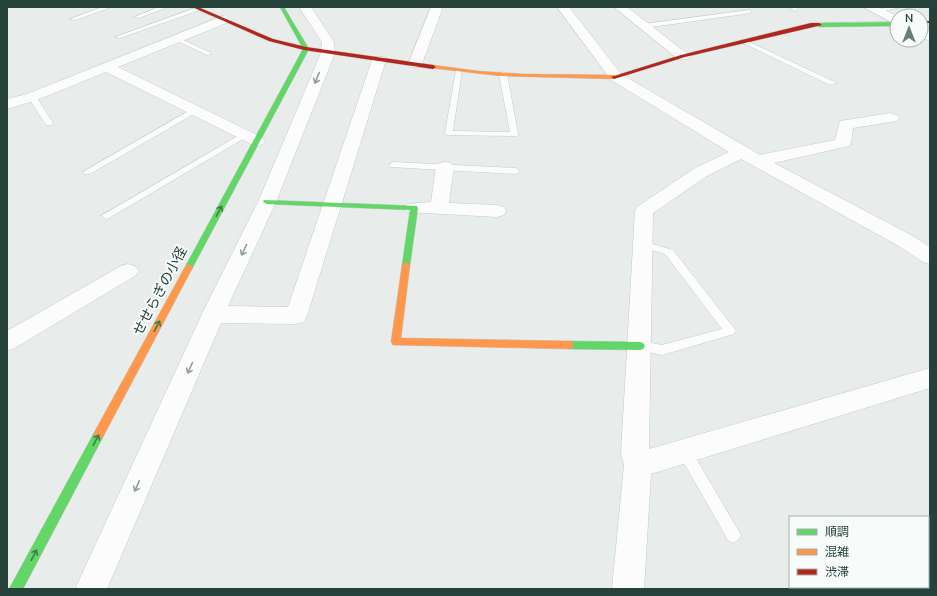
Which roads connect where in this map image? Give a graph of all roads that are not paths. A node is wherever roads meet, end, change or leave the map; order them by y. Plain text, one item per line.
1 (109, 7) edge
2 (165, 7) edge
3 (282, 7) edge
4 (304, 7) edge
5 (437, 7) edge
6 (563, 7) edge
7 (620, 7) edge
8 (898, 7) edge
9 (196, 8) edge
10 (873, 9) edge
11 (748, 12) dead end
12 (137, 16) dead end
13 (889, 18) edge
14 (73, 19) dead end
15 (224, 19) junction
16 (889, 22) edge
17 (644, 26) junction
18 (118, 37) dead end
19 (177, 39) junction
20 (743, 41) junction
21 (317, 51) junction
22 (209, 54) dead end
23 (683, 56) junction
24 (379, 60) junction
25 (415, 64) junction
26 (106, 67) junction
27 (459, 70) junction
28 (503, 74) junction
29 (616, 77) junction
30 (833, 83) dead end
31 (32, 97) junction
32 (7, 104) edge
33 (195, 111) junction
34 (891, 118) dead end
35 (48, 123) dead end
36 (250, 138) junction
37 (750, 156) junction
38 (393, 165) dead end
39 (445, 167) junction
40 (516, 171) dead end
41 (87, 172) dead end
42 (267, 202) junction
43 (332, 205) junction
44 (414, 208) junction
45 (439, 208) junction
46 (497, 211) dead end
47 (106, 216) dead end
48 (642, 244) junction
49 (930, 257) edge
50 (128, 271) dead end
51 (213, 314) junction
52 (7, 342) edge
53 (640, 346) junction
54 (930, 378) edge
55 (685, 452) junction
56 (638, 466) junction
57 (733, 535) dead end
58 (13, 581) edge
59 (91, 589) edge
60 (628, 589) edge

1 - 14 lane
2 - 12 lane
3 - 21 street
4 - 21 street
5 - 25 street
6 - 29 street
7 - 17 street
8 - 10 lane
9 - 15 street
9 - 18 lane
10 - 13 street
11 - 17 lane
15 - 19 street
15 - 21 street
16 - 20 street
17 - 23 street
19 - 22 lane
19 - 26 street
20 - 23 street
20 - 30 lane
21 - 24 street
21 - 36 street, せせらぎの小径
21 -> 42 street
23 - 29 street
24 - 25 street
24 - 43 street
25 - 27 street
26 - 31 street
26 - 33 street
27 - 28 street
27 - 28 lane
28 - 29 street
29 - 37 street
31 - 32 street
31 - 35 lane
33 - 36 street
33 - 41 lane
34 - 37 street
36 - 47 lane
58 -> 36 street, せせらぎの小径
37 - 48 street
37 - 49 street
38 - 39 lane
39 - 40 lane
39 - 45 street
42 - 43 street
42 -> 51 street
43 - 44 street
43 - 51 street
44 - 45 street
44 - 53 street
45 - 46 street
48 - 53 street
48 - 53 lane
50 - 52 street
51 -> 59 street
53 - 56 street
54 - 55 street
55 - 56 street
55 - 57 lane
56 - 60 street

